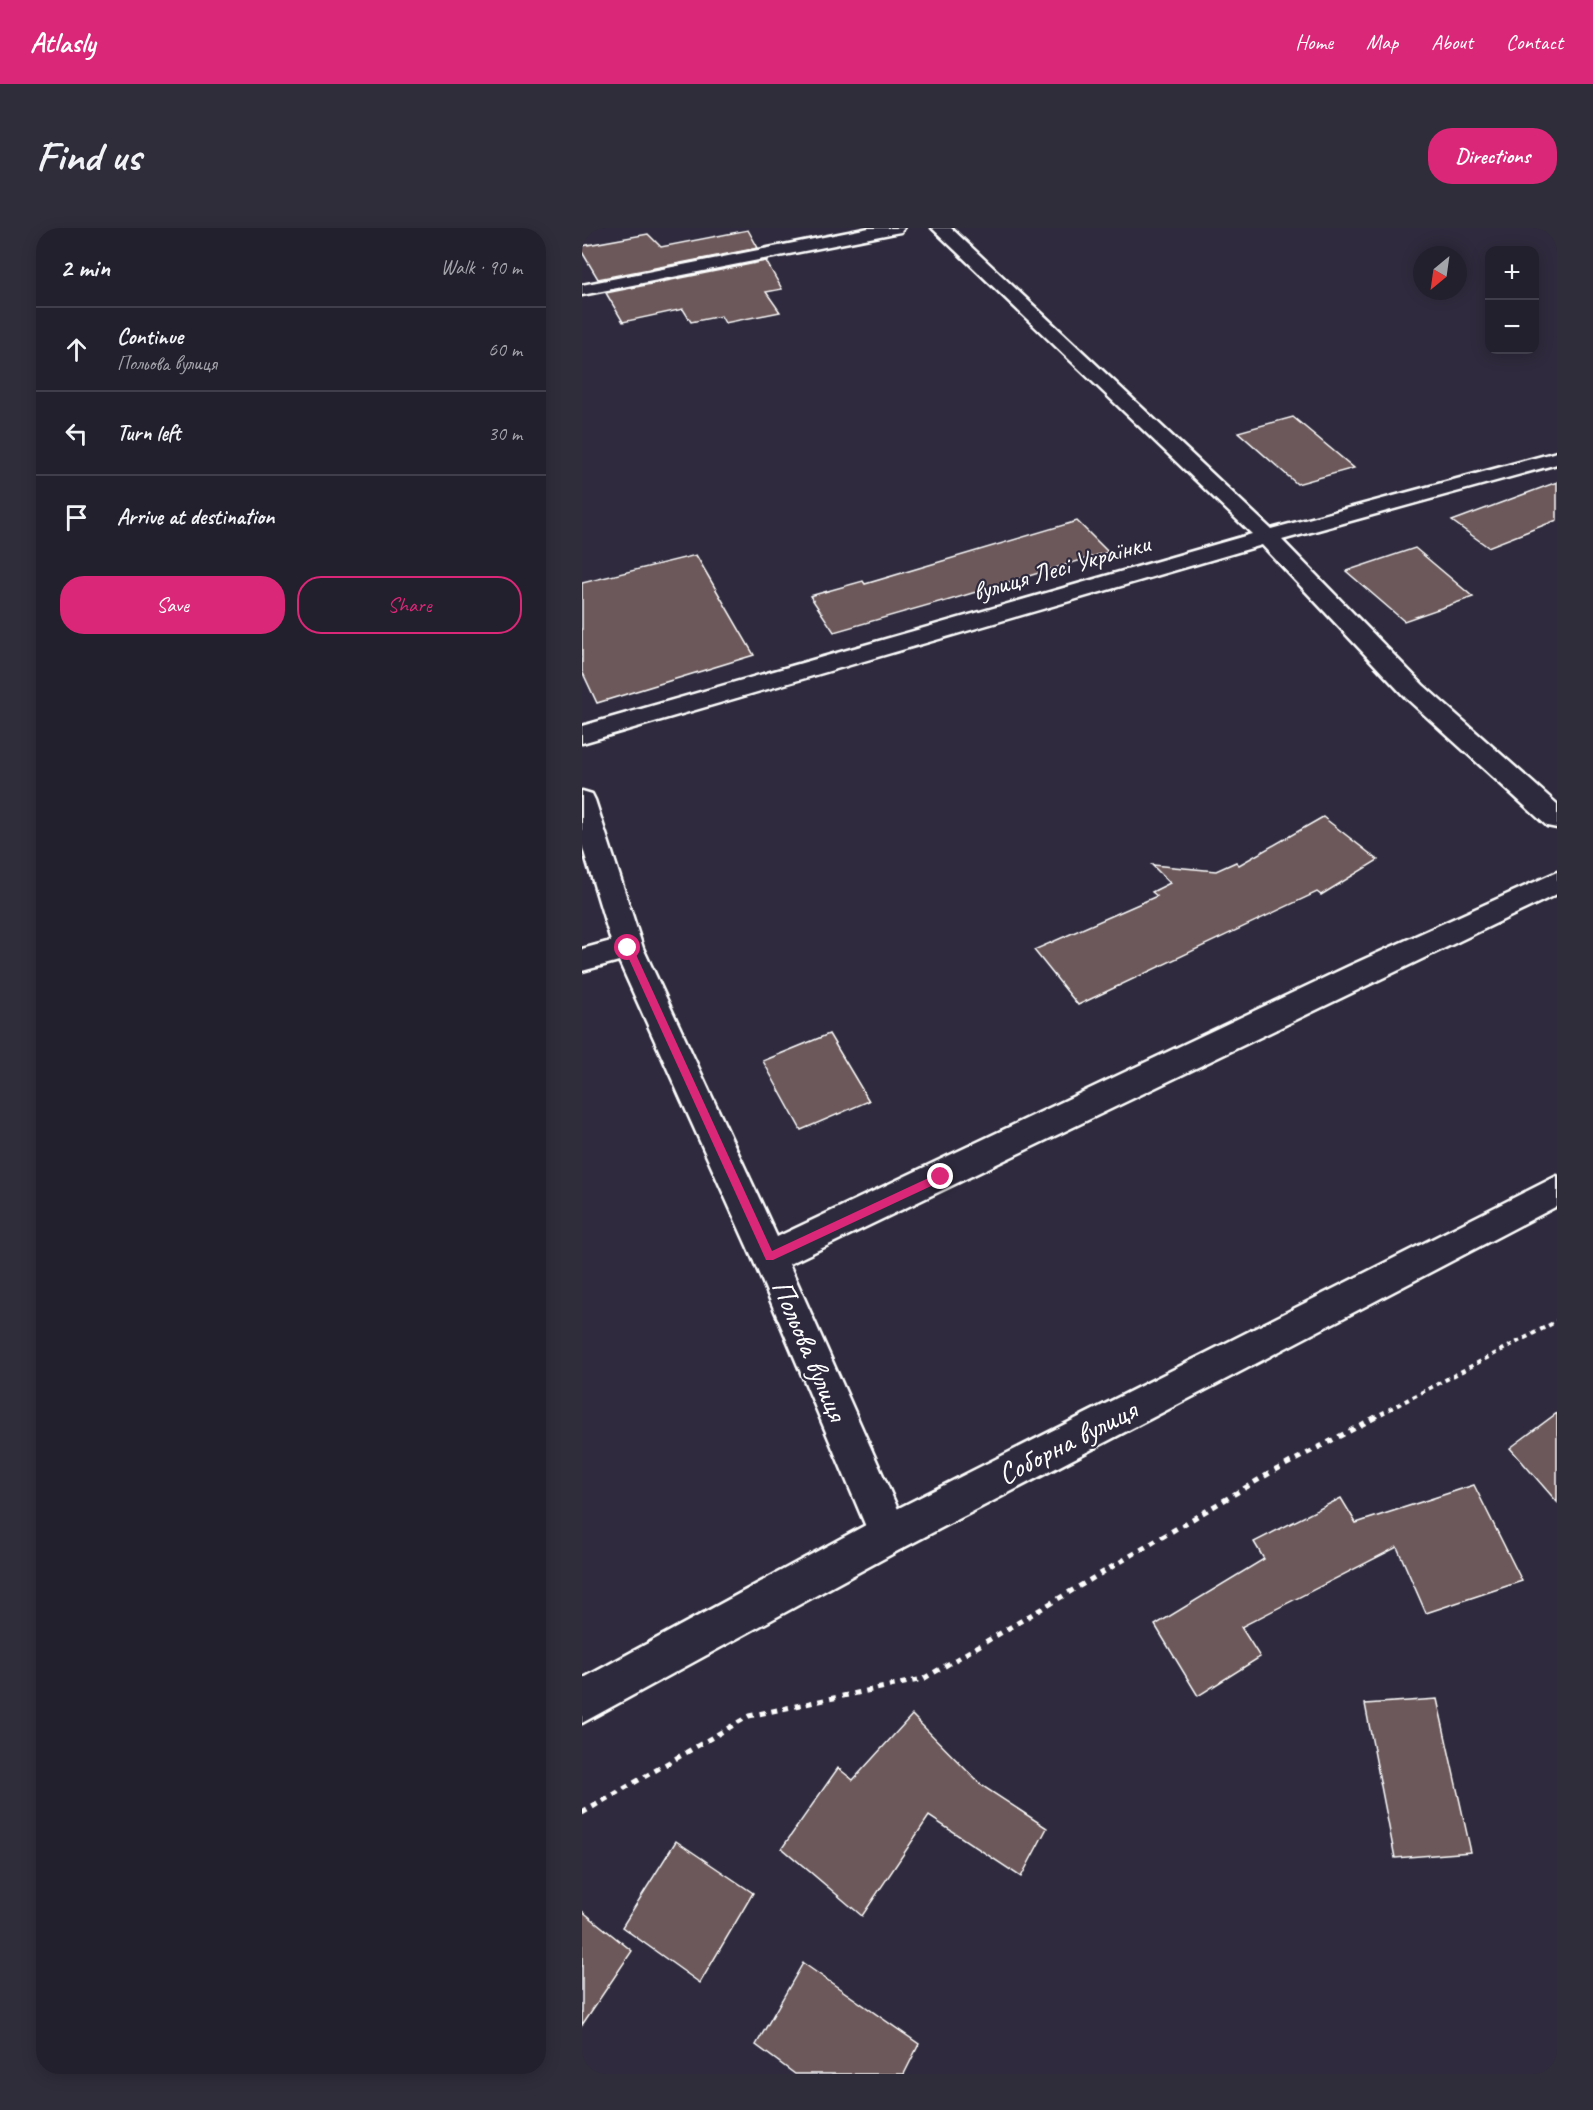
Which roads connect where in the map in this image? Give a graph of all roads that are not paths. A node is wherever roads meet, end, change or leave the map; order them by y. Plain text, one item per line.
1 (895, 228) edge
2 (941, 228) edge
3 (582, 290) edge
4 (1557, 458) edge
5 (1267, 537) junction
6 (582, 735) edge
7 (582, 800) edge
8 (1557, 819) edge
9 (1557, 882) edge
10 (628, 948) junction
11 (582, 960) edge
12 (1557, 1190) edge
13 (769, 1257) junction
14 (889, 1534) junction
15 (582, 1702) edge

1 - 3 street
2 - 5 street
4 - 5 street, вулиця Лесі Українки
5 - 6 street, вулиця Лесі Українки
5 - 8 street
7 - 10 street, Польова вулиця
9 - 13 street
10 - 11 street
10 - 13 street, Польова вулиця
12 - 14 street, Соборна вулиця
13 - 14 street, Польова вулиця
14 - 15 street, Соборна вулиця

